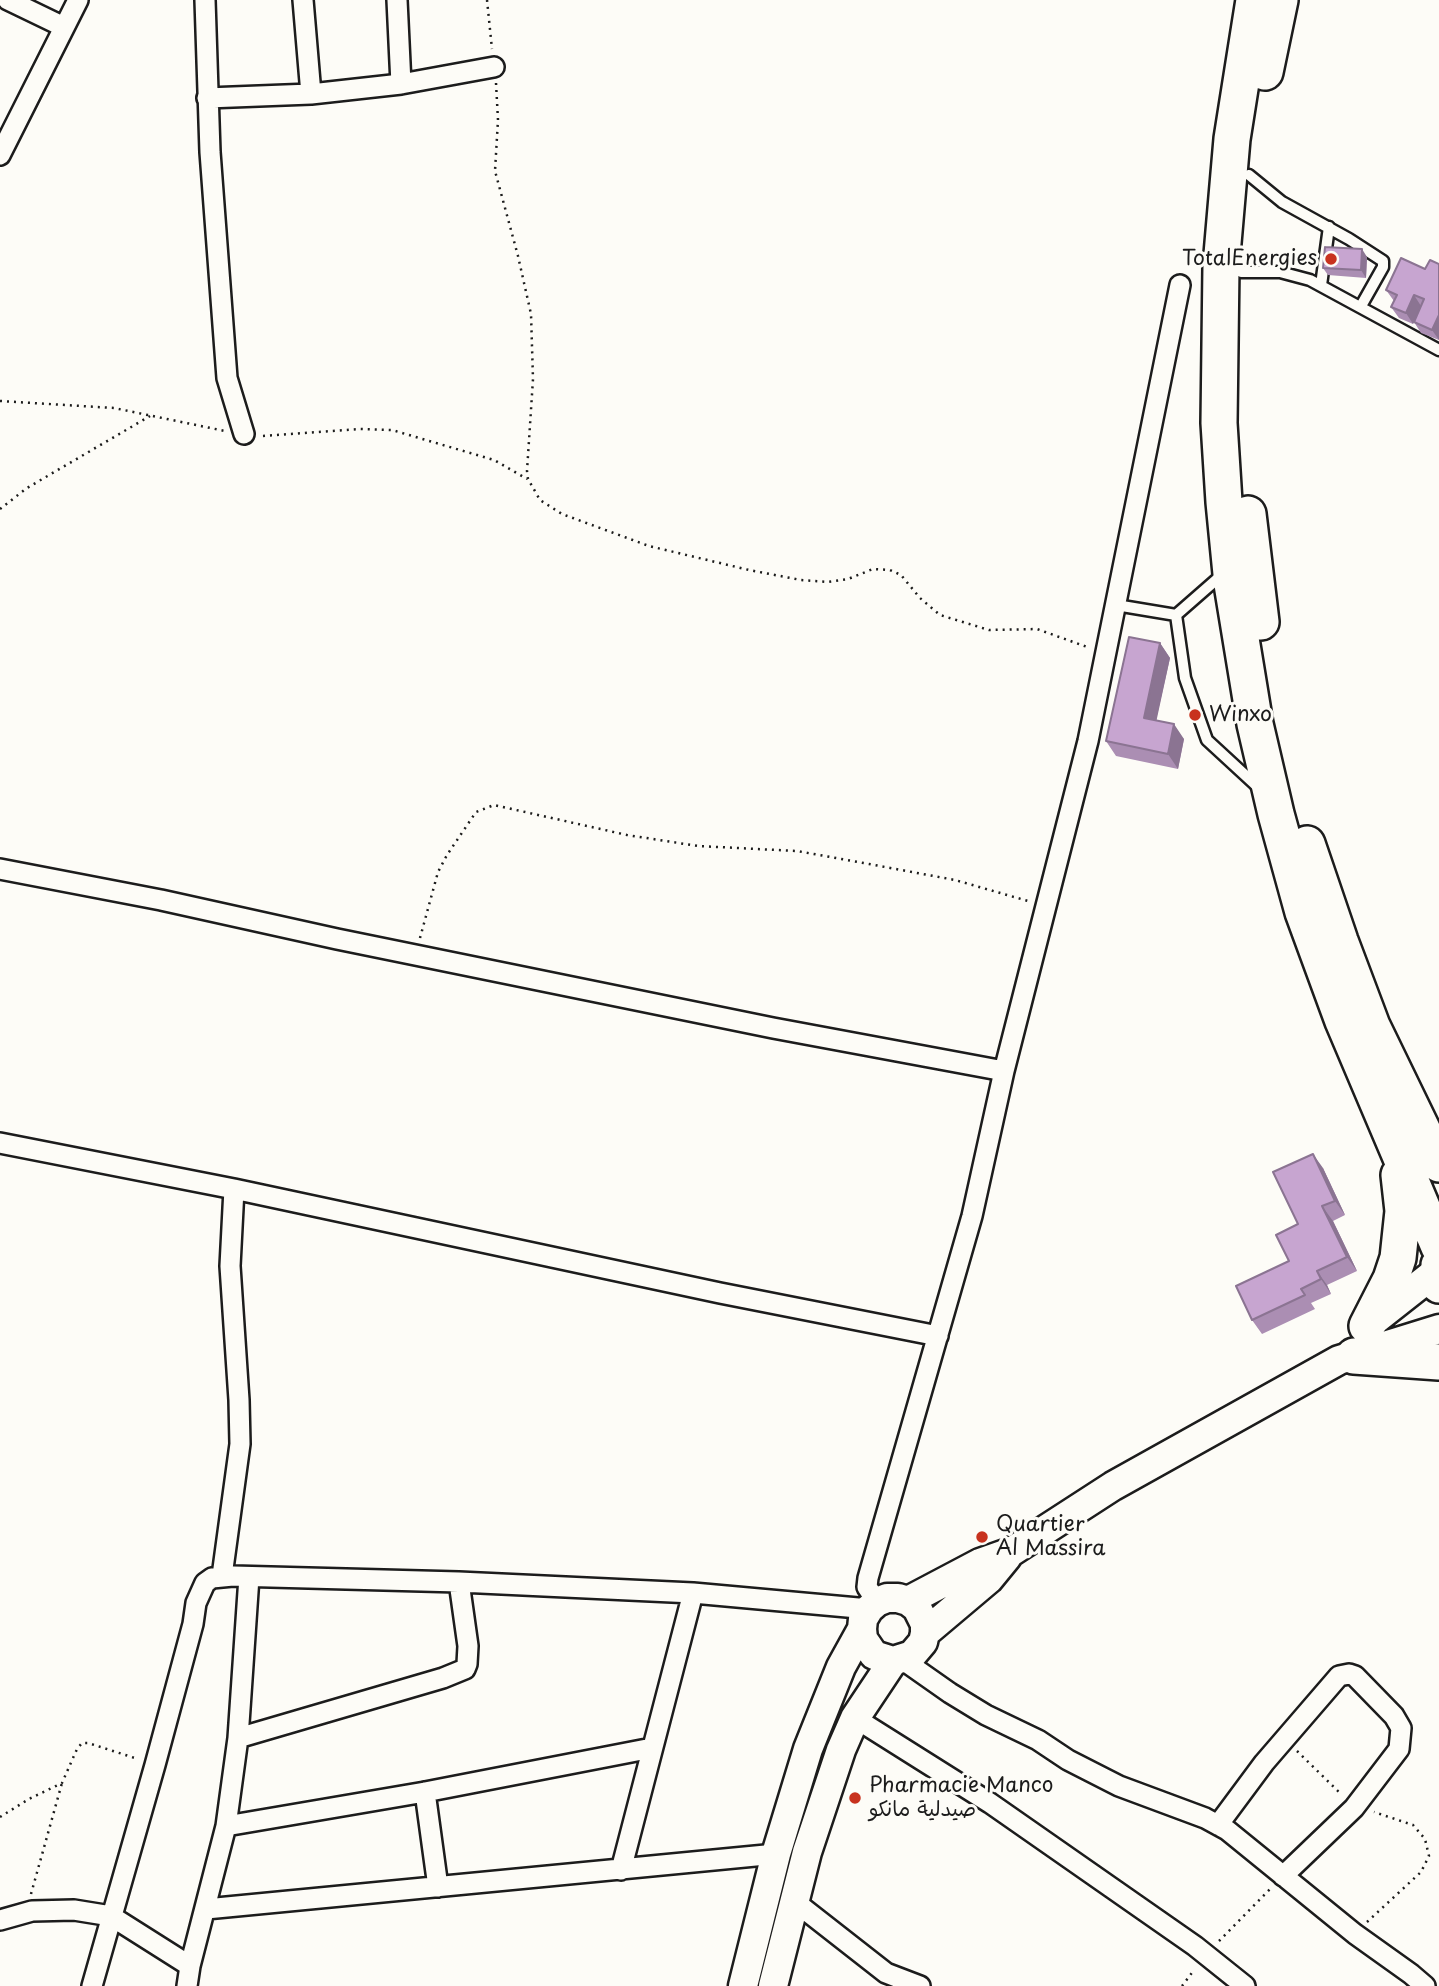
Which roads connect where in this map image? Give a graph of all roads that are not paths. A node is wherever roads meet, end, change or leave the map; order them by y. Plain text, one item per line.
1 (8, 0) edge
2 (78, 0) edge
3 (205, 0) edge
4 (303, 0) edge
5 (397, 0) edge
6 (1254, 0) edge
7 (1280, 0) edge
8 (64, 27) junction
9 (494, 67) road end
10 (401, 83) junction
11 (311, 94) junction
12 (207, 98) junction
13 (0, 155) edge
14 (1249, 175) junction
15 (1329, 227) junction
16 (1241, 272) junction
17 (1180, 285) dead end
18 (1321, 285) junction
19 (1361, 306) junction
20 (1439, 350) edge
21 (244, 434) road end
22 (1230, 568) junction
23 (1116, 605) junction
24 (1175, 615) junction
25 (1272, 800) junction
26 (0, 869) edge
27 (1004, 1071) junction
28 (0, 1143) edge
29 (1395, 1147) junction
30 (1439, 1164) edge
31 (234, 1189) junction
32 (1439, 1267) edge
33 (1439, 1329) edge
34 (938, 1336) junction
35 (1354, 1348) junction
36 (1439, 1362) edge
37 (1011, 1552) junction
38 (222, 1576) junction
39 (249, 1577) junction
40 (459, 1582) junction
41 (693, 1593) junction
42 (908, 1601) junction
43 (869, 1614) junction
44 (925, 1633) junction
45 (898, 1661) junction
46 (855, 1718) junction
47 (238, 1738) junction
48 (652, 1748) junction
49 (425, 1792) junction
50 (1218, 1825) junction
51 (226, 1826) junction
52 (776, 1854) junction
53 (621, 1870) junction
54 (1283, 1876) junction
55 (438, 1887) junction
56 (794, 1901) junction
57 (206, 1909) junction
58 (111, 1916) junction
59 (0, 1920) edge
60 (190, 1966) junction
61 (744, 1981) edge
62 (92, 1986) edge
63 (187, 1986) edge
64 (773, 1986) edge
65 (920, 1986) edge
66 (1245, 1986) edge
67 (1425, 1986) edge

1 - 8 street
2 - 8 street
3 - 12 street
4 - 11 street
5 - 10 street
6 - 22 highway
7 - 14 highway
8 - 13 street
9 - 10 street
10 - 11 street
11 - 12 street
12 - 21 street
14 - 15 lane
14 - 16 highway
15 - 18 lane
15 - 19 lane
16 - 18 lane
16 - 30 highway
17 - 23 street
18 - 19 lane
19 - 20 lane
22 - 24 lane
22 - 25 highway
23 - 24 lane
23 - 27 street
24 - 25 lane
25 - 29 highway
26 - 27 street
27 - 34 street
28 - 31 street
29 - 32 highway
29 - 35 highway
31 - 34 street
31 - 38 street
32 - 35 street
33 - 35 street
34 - 43 street
35 - 36 highway
35 - 37 street
37 - 42 street
37 - 44 street
38 - 39 street
38 - 58 street
39 - 40 street
39 - 47 street
40 - 41 street
40 - 47 street
41 - 43 street
41 - 48 street
42 - 43 street
42 - 44 street
43 - 45 street
43 - 52 street
44 - 45 street
45 - 46 street
45 - 50 street
46 - 56 street
46 - 66 street
47 - 51 street
48 - 49 street
48 - 53 street
49 - 51 street
49 - 55 street
50 - 54 street
50 - 54 street
51 - 57 street
52 - 53 street
52 - 61 street
53 - 55 street
54 - 67 street
55 - 57 street
56 - 64 street
56 - 65 street
57 - 60 street
58 - 59 street
58 - 60 street
58 - 62 street
60 - 63 street
61 - 64 street

